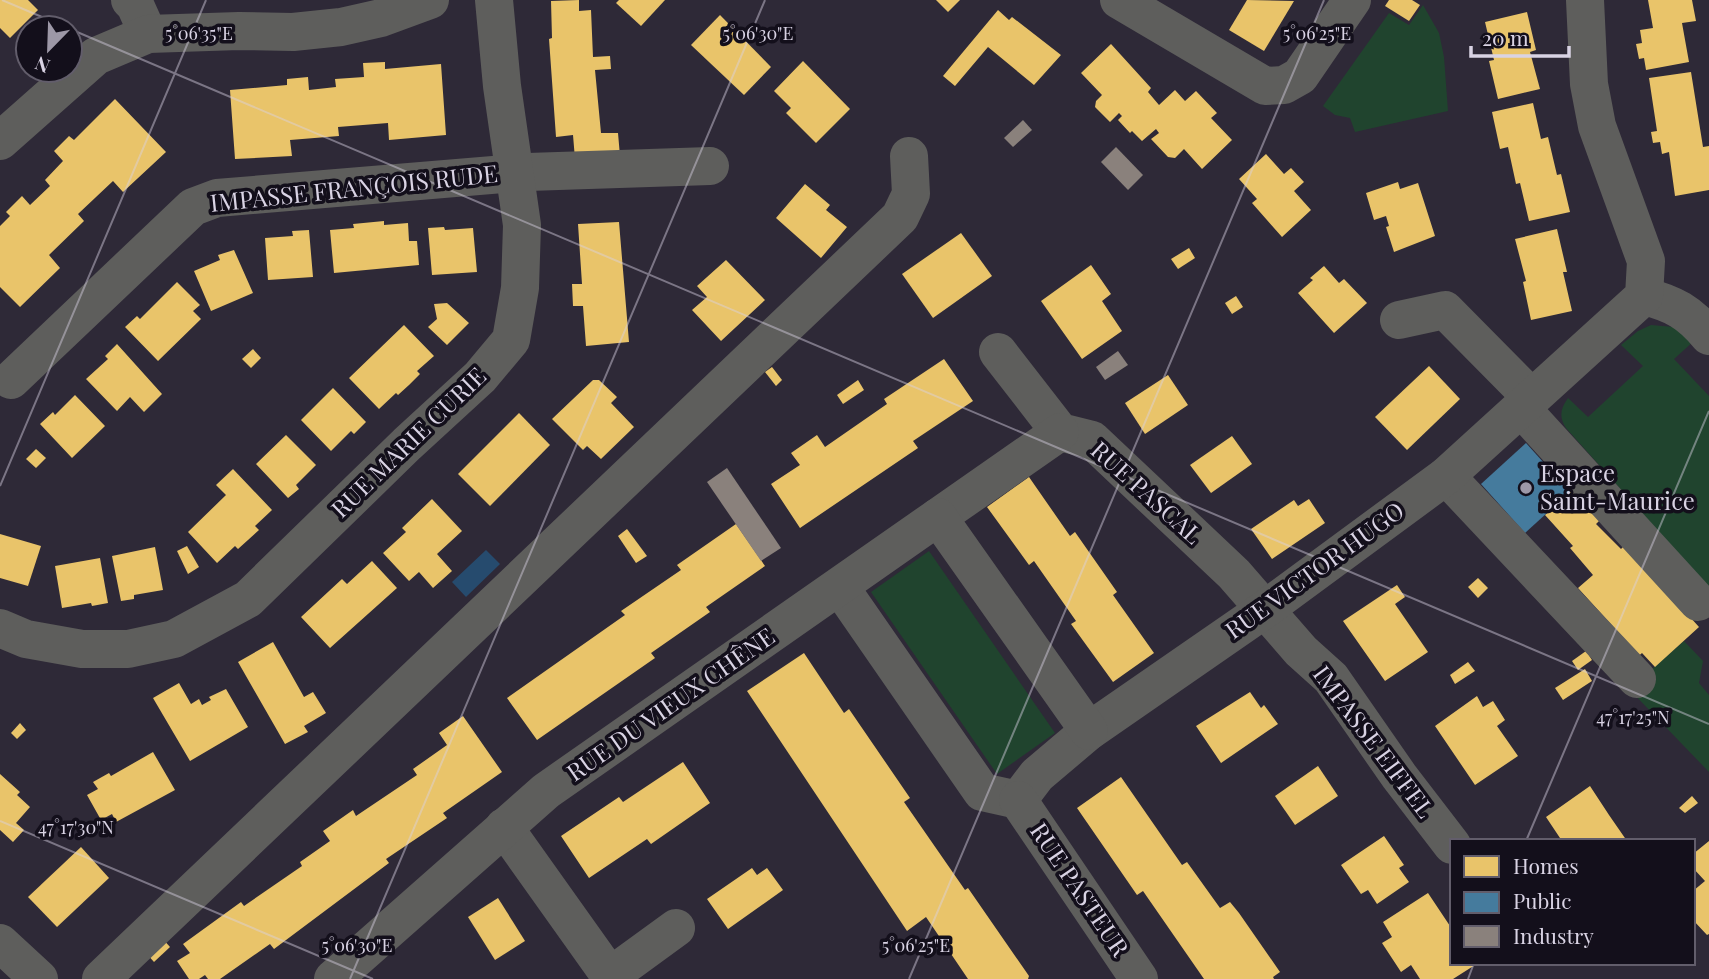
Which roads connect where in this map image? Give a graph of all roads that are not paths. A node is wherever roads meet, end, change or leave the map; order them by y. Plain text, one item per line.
1 (130, 0) edge
2 (430, 0) edge
3 (494, 0) edge
4 (1119, 0) edge
5 (1352, 0) edge
6 (1585, 0) edge
7 (148, 34) junction
8 (0, 141) edge
9 (909, 156) dead end
10 (710, 166) dead end
11 (514, 173) junction
12 (1644, 296) junction
13 (1399, 320) dead end
14 (1709, 336) edge
15 (998, 352) dead end
16 (11, 380) dead end
17 (1526, 403) junction
18 (1060, 432) junction
19 (1446, 476) junction
20 (938, 517) junction
21 (840, 587) junction
22 (1698, 602) dead end
23 (1264, 610) junction
24 (0, 628) edge
25 (1637, 679) dead end
26 (1089, 731) junction
27 (1018, 800) junction
28 (504, 827) junction
29 (1450, 842) edge
30 (676, 928) dead end
31 (101, 979) edge
32 (333, 979) edge
33 (1139, 979) edge

1 - 7 street
2 - 7 street
3 - 11 street, RUE MARIE CURIE
4 - 5 street
6 - 12 street
7 - 8 street
9 - 31 street
10 - 11 street, IMPASSE FRANÇOIS RUDE
11 - 16 street, IMPASSE FRANÇOIS RUDE
11 - 24 street, RUE MARIE CURIE
12 - 14 street
12 - 17 street, RUE VICTOR HUGO
13 - 17 street
15 - 18 street, RUE PASCAL
17 - 19 street, RUE VICTOR HUGO
17 - 22 street
18 - 20 street, RUE DU VIEUX CHÊNE
18 - 23 street, RUE PASCAL
19 - 23 street, RUE VICTOR HUGO
19 - 25 street
20 - 21 street, RUE DU VIEUX CHÊNE
20 - 26 street
21 - 27 street
21 - 28 street, RUE DU VIEUX CHÊNE
23 - 26 street, RUE VICTOR HUGO
23 - 29 street, IMPASSE EIFFEL
26 - 27 street, RUE VICTOR HUGO
27 - 33 street, RUE PASTEUR
28 - 30 street
28 - 32 street, RUE DU VIEUX CHÊNE

